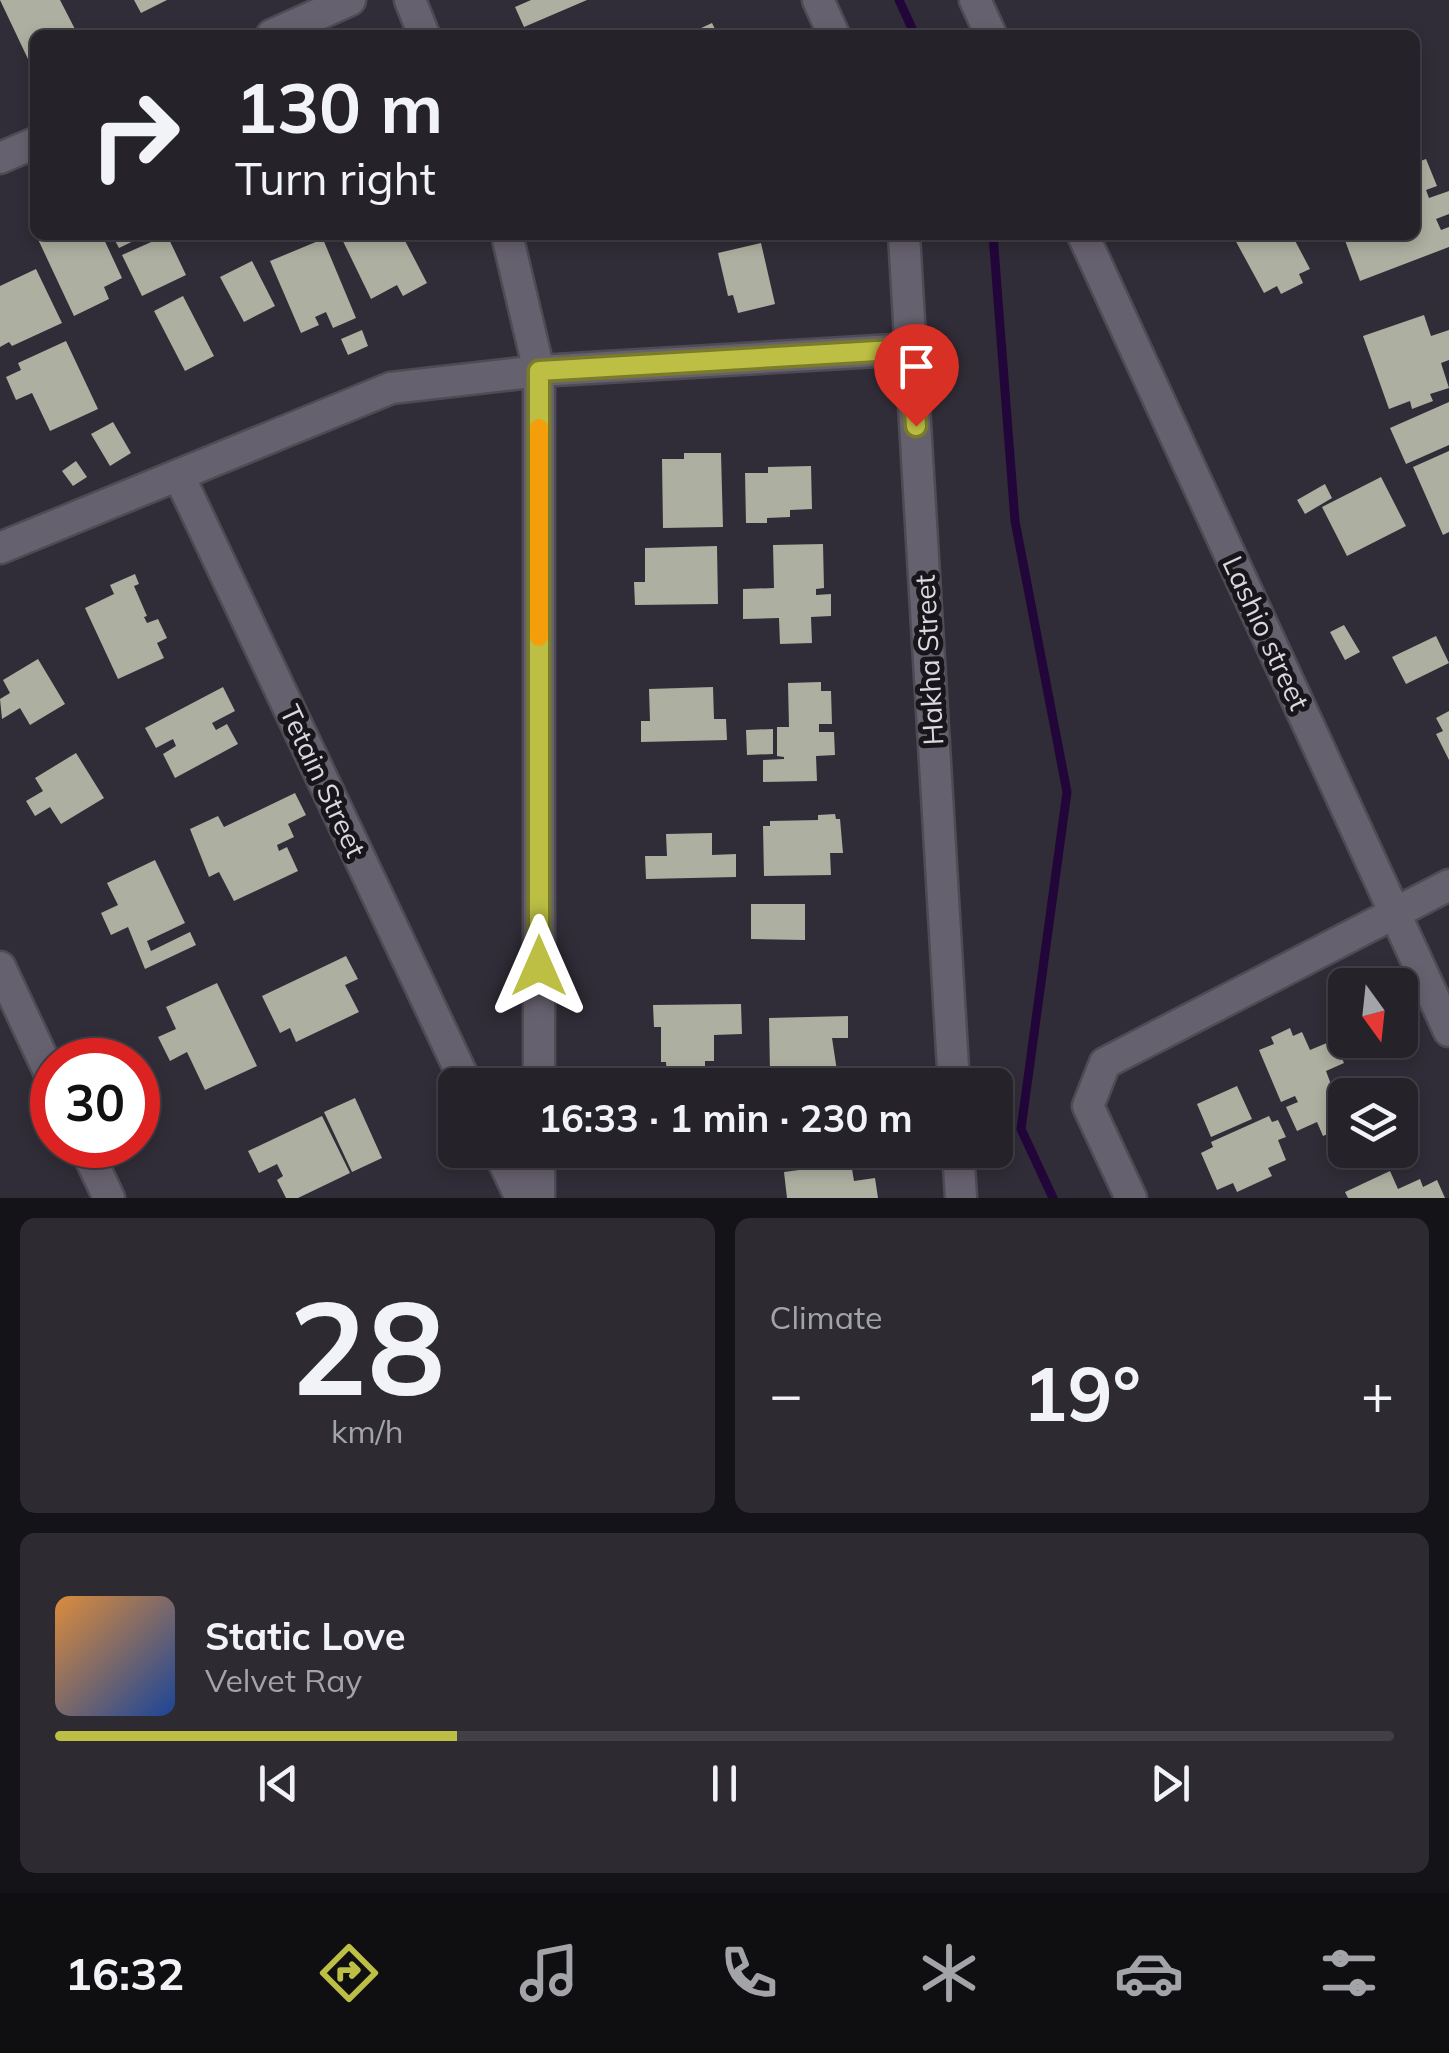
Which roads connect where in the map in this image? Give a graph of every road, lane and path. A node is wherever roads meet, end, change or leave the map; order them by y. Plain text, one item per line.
1 (350, 0) edge
2 (410, 0) edge
3 (818, 0) edge
4 (975, 0) edge
5 (283, 30) edge
6 (422, 30) edge
7 (832, 30) edge
8 (989, 30) edge
9 (30, 144) edge
10 (0, 158) edge
11 (508, 240) edge
12 (904, 240) edge
13 (1085, 240) edge
14 (911, 349) junction
15 (539, 371) junction
16 (179, 476) junction
17 (0, 548) edge
18 (1449, 884) edge
19 (1393, 911) junction
20 (0, 967) edge
21 (1449, 1031) edge
22 (33, 1038) edge
23 (459, 1068) edge
24 (539, 1068) edge
25 (953, 1068) edge
26 (95, 1168) edge
27 (507, 1168) edge
28 (539, 1168) edge
29 (959, 1168) edge
30 (109, 1198) edge
31 (521, 1198) edge
32 (539, 1198) edge
33 (961, 1198) edge
34 (1131, 1198) edge

1 - 5 street
2 - 6 street
3 - 7 street
4 - 8 street
9 - 10 street
11 - 15 street
12 - 14 street, Hakha Street
13 - 19 street, Lashio street
14 - 15 street
14 - 25 street, Hakha Street
15 - 16 street
15 - 24 street
16 - 17 street
16 - 23 street, Tetain Street
18 - 19 street
19 - 21 street, Lashio street
19 - 34 street
20 - 22 street
26 - 30 street
27 - 31 street
28 - 32 street
29 - 33 street

